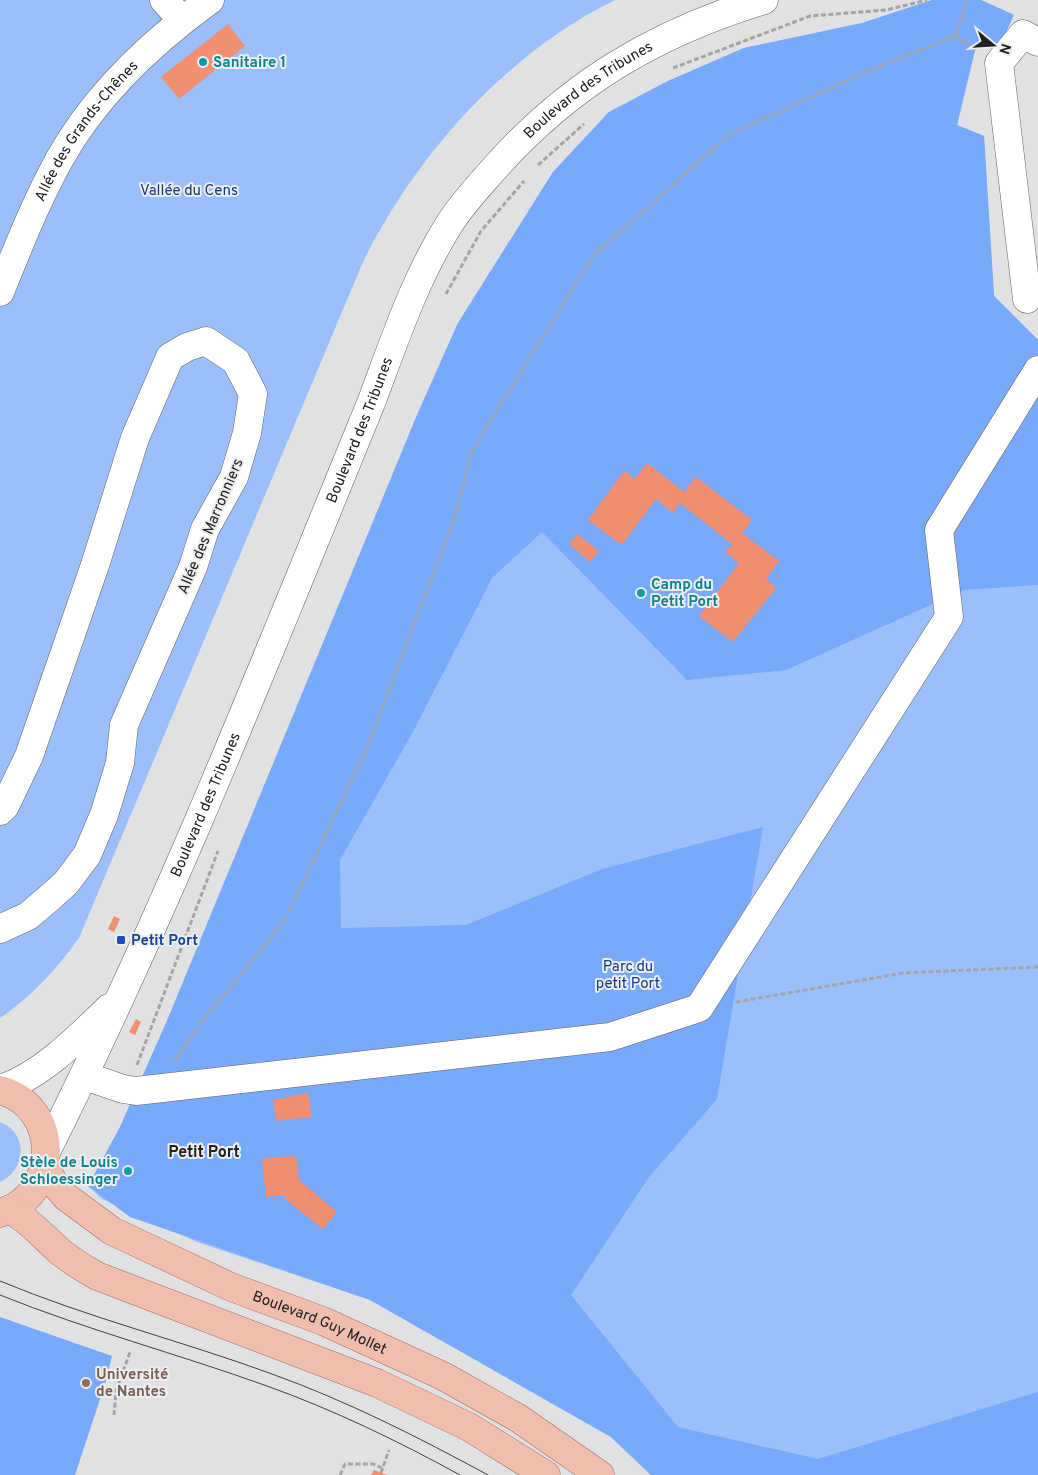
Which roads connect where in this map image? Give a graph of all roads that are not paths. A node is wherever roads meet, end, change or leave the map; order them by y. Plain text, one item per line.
1 (164, 0) edge
2 (210, 0) edge
3 (764, 0) edge
4 (182, 20) junction
5 (1038, 42) edge
6 (1038, 282) edge
7 (0, 292) edge
8 (1038, 370) edge
9 (0, 811) edge
10 (0, 929) edge
11 (117, 1000) junction
12 (85, 1076) junction
13 (0, 1090) edge
14 (46, 1159) junction
15 (5, 1211) edge
16 (546, 1475) edge
17 (600, 1475) edge

1 - 4 street
2 - 4 street, Allée des Grands-Chênes
3 - 11 street, Boulevard des Tribunes
4 - 7 street, Allée des Grands-Chênes
5 - 6 street
8 - 12 street
9 - 10 street, Allée des Marronniers
11 - 12 street, Boulevard des Tribunes
11 - 13 street, Boulevard des Tribunes
12 - 14 street, Boulevard des Tribunes
13 - 14 main road, Boulevard Guy Mollet
14 - 15 main road
14 - 17 main road, Boulevard Guy Mollet
15 - 16 main road

